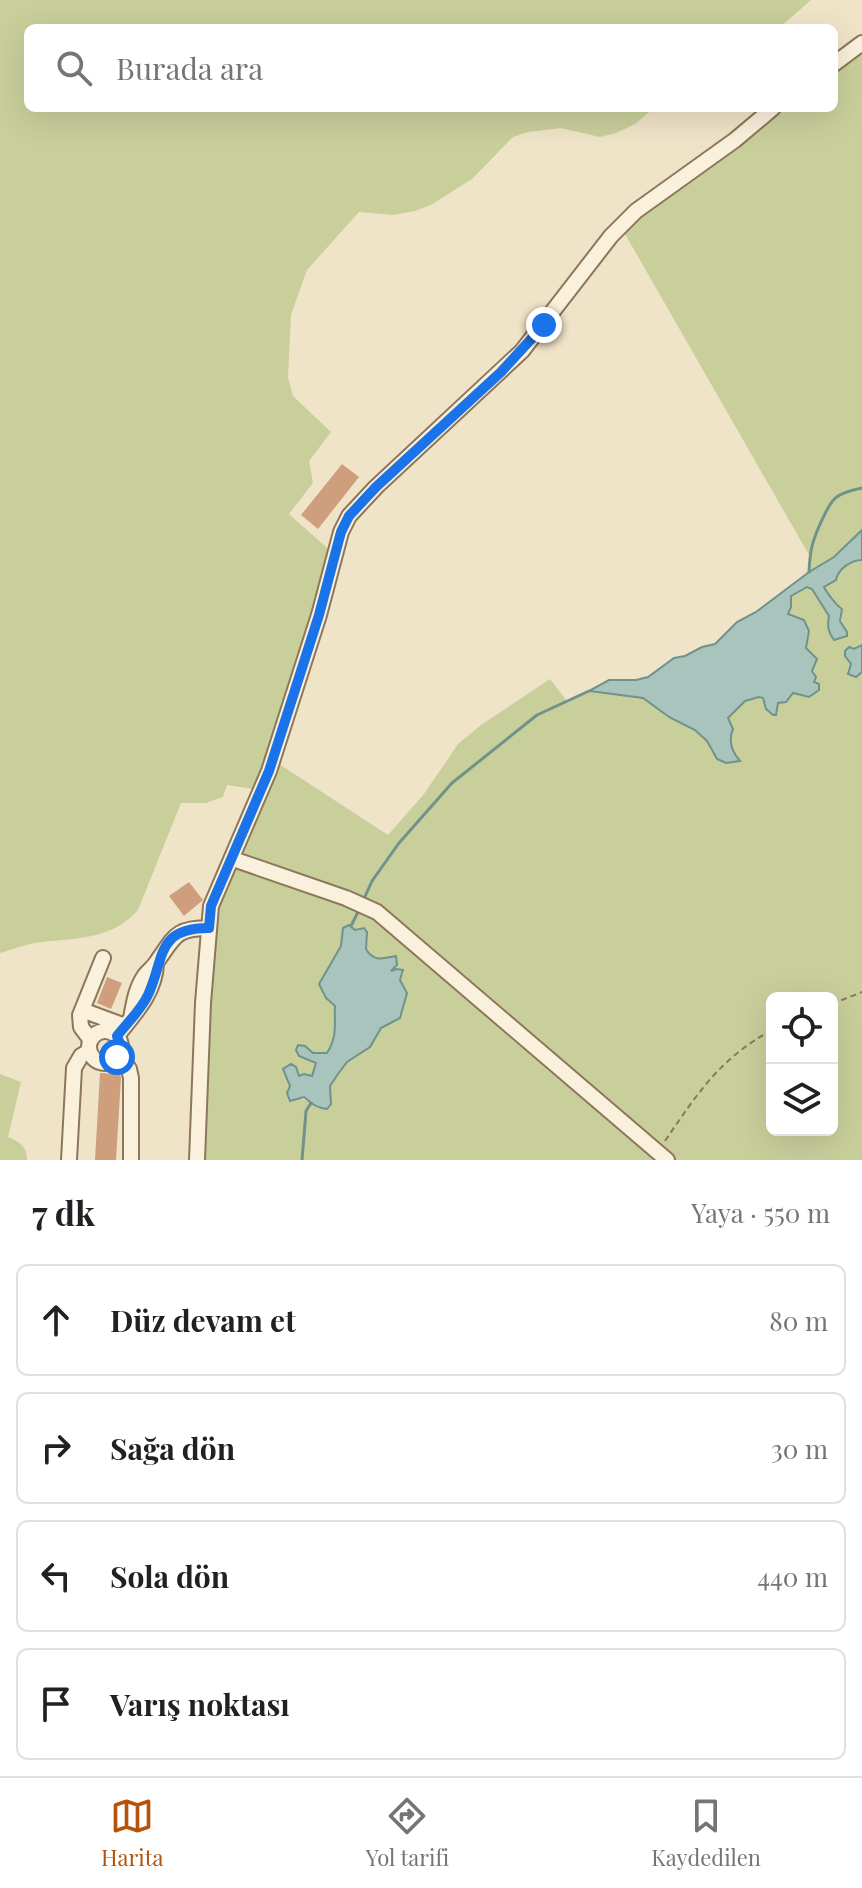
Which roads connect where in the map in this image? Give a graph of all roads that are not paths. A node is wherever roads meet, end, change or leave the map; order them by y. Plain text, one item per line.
1 (862, 43) edge
2 (838, 61) edge
3 (768, 112) edge
4 (233, 859) junction
5 (209, 928) junction
6 (103, 958) dead end
7 (82, 1010) junction
8 (124, 1026) junction
9 (90, 1045) junction
10 (119, 1054) junction
11 (661, 1156) edge
12 (69, 1160) edge
13 (131, 1160) edge
14 (197, 1160) edge

1 - 2 street
3 - 4 street
4 - 5 street
4 - 11 street
5 - 8 street
5 - 14 street
6 - 7 street
7 - 8 street
7 - 9 street
8 - 9 street
8 - 10 street
9 - 10 street
9 - 12 street
10 - 13 street

